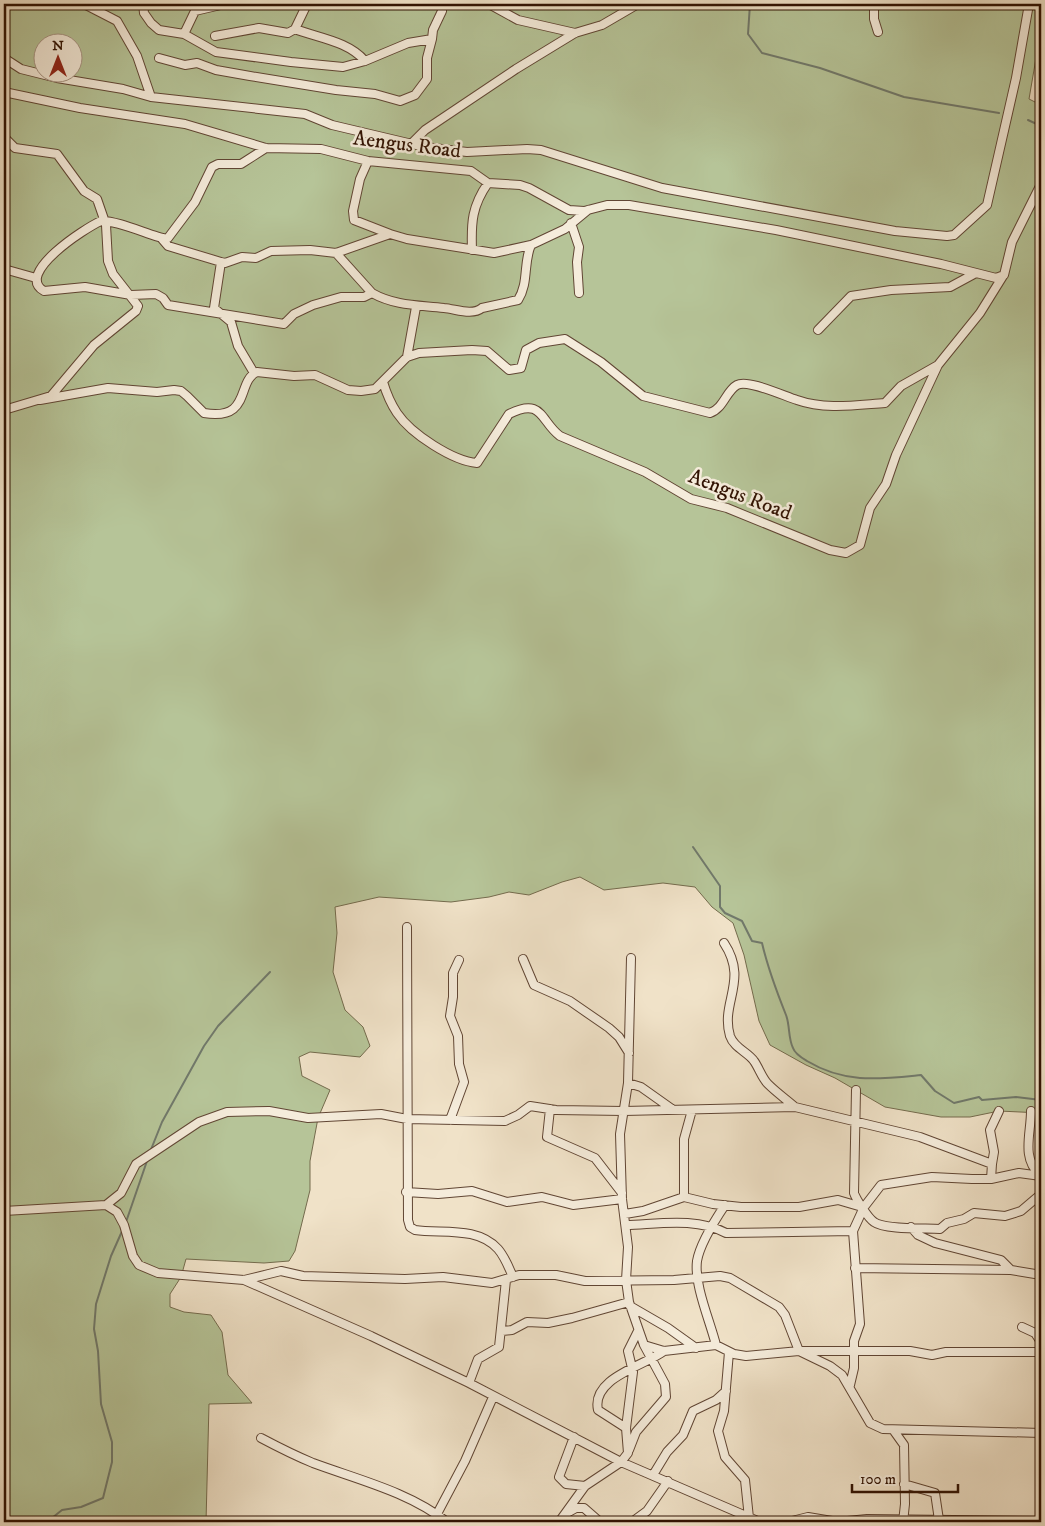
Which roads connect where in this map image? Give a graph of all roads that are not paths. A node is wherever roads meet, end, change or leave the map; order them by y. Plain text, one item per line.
1 (84, 4) edge
2 (143, 4) edge
3 (225, 4) edge
4 (307, 4) edge
5 (489, 4) edge
6 (638, 4) edge
7 (874, 4) edge
8 (1029, 4) edge
9 (442, 11) dead end
10 (295, 30) junction
11 (878, 32) dead end
12 (575, 33) junction
13 (184, 34) junction
14 (215, 36) dead end
15 (432, 39) junction
16 (4, 58) edge
17 (159, 58) dead end
18 (365, 61) junction
19 (4, 92) edge
20 (151, 98) junction
21 (4, 137) edge
22 (411, 144) junction
23 (266, 148) junction
24 (368, 161) junction
25 (488, 183) junction
26 (1041, 184) edge
27 (588, 210) junction
28 (105, 221) junction
29 (571, 224) junction
30 (390, 234) junction
31 (162, 240) junction
32 (531, 246) junction
33 (472, 250) junction
34 (336, 253) junction
35 (221, 262) junction
36 (4, 269) edge
37 (974, 274) junction
38 (1004, 275) junction
39 (36, 278) junction
40 (372, 293) junction
41 (579, 293) dead end
42 (131, 295) junction
43 (416, 306) junction
44 (222, 316) junction
45 (818, 330) dead end
46 (407, 357) junction
47 (938, 365) junction
48 (254, 373) junction
49 (382, 382) junction
50 (40, 400) junction
51 (4, 410) edge
52 (407, 927) dead end
53 (724, 943) dead end
54 (522, 958) dead end
55 (631, 958) dead end
56 (459, 960) dead end
57 (629, 1053) junction
58 (628, 1082) junction
59 (856, 1090) dead end
60 (795, 1108) junction
61 (550, 1109) junction
62 (673, 1110) junction
63 (692, 1110) junction
64 (624, 1111) junction
65 (999, 1111) dead end
66 (1031, 1111) dead end
67 (407, 1119) junction
68 (450, 1120) junction
69 (854, 1121) junction
70 (992, 1164) junction
71 (1041, 1177) edge
72 (991, 1178) junction
73 (406, 1192) junction
74 (1041, 1194) edge
75 (622, 1196) junction
76 (684, 1197) junction
77 (106, 1206) junction
78 (725, 1206) junction
79 (864, 1208) junction
80 (4, 1211) edge
81 (625, 1214) junction
82 (711, 1225) junction
83 (626, 1226) junction
84 (911, 1226) junction
85 (853, 1230) junction
86 (855, 1268) junction
87 (1011, 1270) junction
88 (1041, 1274) edge
89 (510, 1278) junction
90 (697, 1278) junction
91 (244, 1280) junction
92 (626, 1280) junction
93 (629, 1304) junction
94 (1022, 1327) dead end
95 (502, 1331) junction
96 (638, 1331) junction
97 (1041, 1342) edge
98 (644, 1345) junction
99 (716, 1345) junction
100 (696, 1348) junction
101 (664, 1351) junction
102 (729, 1352) junction
103 (799, 1352) junction
104 (855, 1352) junction
105 (1041, 1352) edge
106 (652, 1360) junction
107 (632, 1369) junction
108 (469, 1384) junction
109 (850, 1385) junction
110 (726, 1392) junction
111 (493, 1397) junction
112 (626, 1428) junction
113 (894, 1431) junction
114 (1041, 1433) edge
115 (574, 1437) junction
116 (261, 1438) dead end
117 (629, 1450) junction
118 (621, 1462) junction
119 (653, 1475) junction
120 (668, 1481) junction
121 (904, 1484) junction
122 (585, 1486) junction
123 (437, 1514) junction
124 (564, 1515) junction
125 (749, 1518) junction
126 (939, 1520) junction
127 (903, 1521) edge
128 (1041, 1521) edge
129 (447, 1522) edge
130 (559, 1522) edge
131 (600, 1522) edge
132 (632, 1522) edge
133 (760, 1522) edge
134 (788, 1522) edge

1 - 20 street
2 - 13 street
3 - 13 street
4 - 10 street
5 - 12 street
6 - 12 street
7 - 11 street
8 - 22 street
9 - 15 street
10 - 14 street
10 - 18 street
12 - 22 street
13 - 18 street
15 - 17 street
15 - 18 street
16 - 20 street
19 - 23 street, Aengus Road
20 - 22 street
21 - 28 street
23 - 24 street, Aengus Road
23 - 31 street
24 - 25 street, Aengus Road
24 - 30 street
25 - 27 street, Aengus Road
25 - 33 street
26 - 38 street, Aengus Road
27 - 29 street
27 - 37 street, Aengus Road
28 - 31 street
28 - 39 street
28 - 42 street
29 - 32 street
29 - 41 street
30 - 33 street
30 - 34 street
31 - 35 street
32 - 33 street
32 - 43 street
34 - 35 street
34 - 40 street
35 - 44 street
36 - 39 street
37 - 38 street, Aengus Road
37 - 45 street
38 - 47 street, Aengus Road
39 - 42 street
40 - 43 street
40 - 44 street
42 - 44 street
42 - 50 street
43 - 46 street
44 - 48 street
46 - 47 street
46 - 49 street
47 - 49 street, Aengus Road
48 - 49 street
48 - 50 street
50 - 51 street
52 - 67 street
53 - 60 street
54 - 57 street
55 - 57 street
56 - 68 street
57 - 58 street
58 - 62 street
58 - 64 street
59 - 69 street
60 - 63 street
60 - 69 street
61 - 64 street
61 - 68 street
61 - 75 street
62 - 63 street
62 - 64 street
63 - 76 street
64 - 75 street
65 - 70 street
66 - 71 street
67 - 68 street
67 - 73 street
67 - 77 street
69 - 70 street
69 - 79 street
70 - 72 street
71 - 72 street
72 - 79 street
73 - 75 street
73 - 89 street
74 - 84 street
75 - 81 street
76 - 78 street
76 - 81 street
77 - 80 street
77 - 91 street
78 - 79 street
78 - 82 street
79 - 84 street
79 - 85 street
81 - 83 street
82 - 83 street
82 - 85 street
82 - 90 street
83 - 92 street
84 - 87 street
85 - 86 street
86 - 87 street
86 - 104 street
87 - 88 street
89 - 91 street
89 - 92 street
89 - 95 street
90 - 92 street
90 - 99 street
90 - 103 street
91 - 108 street
92 - 93 street
93 - 95 street
93 - 96 street
93 - 100 street
94 - 97 street
95 - 108 street
96 - 98 street
96 - 107 street
98 - 101 street
98 - 106 street
99 - 100 street
99 - 102 street
100 - 101 street
101 - 106 street
102 - 103 street
102 - 110 street
103 - 104 street
103 - 109 street
104 - 105 street
104 - 109 street
106 - 107 street
106 - 117 street
107 - 112 street
107 - 112 street
108 - 111 street
109 - 113 street
110 - 119 street
110 - 125 street
111 - 115 street
111 - 123 street
112 - 117 street
113 - 114 street
113 - 121 street
115 - 118 street
115 - 122 street
116 - 123 street
117 - 118 street
118 - 119 street
118 - 122 street
119 - 120 street
120 - 125 street
120 - 132 street
121 - 126 street
121 - 127 street
122 - 124 street
123 - 129 street
124 - 130 street
124 - 131 street
125 - 133 street
126 - 127 street
126 - 128 street
127 - 134 street

